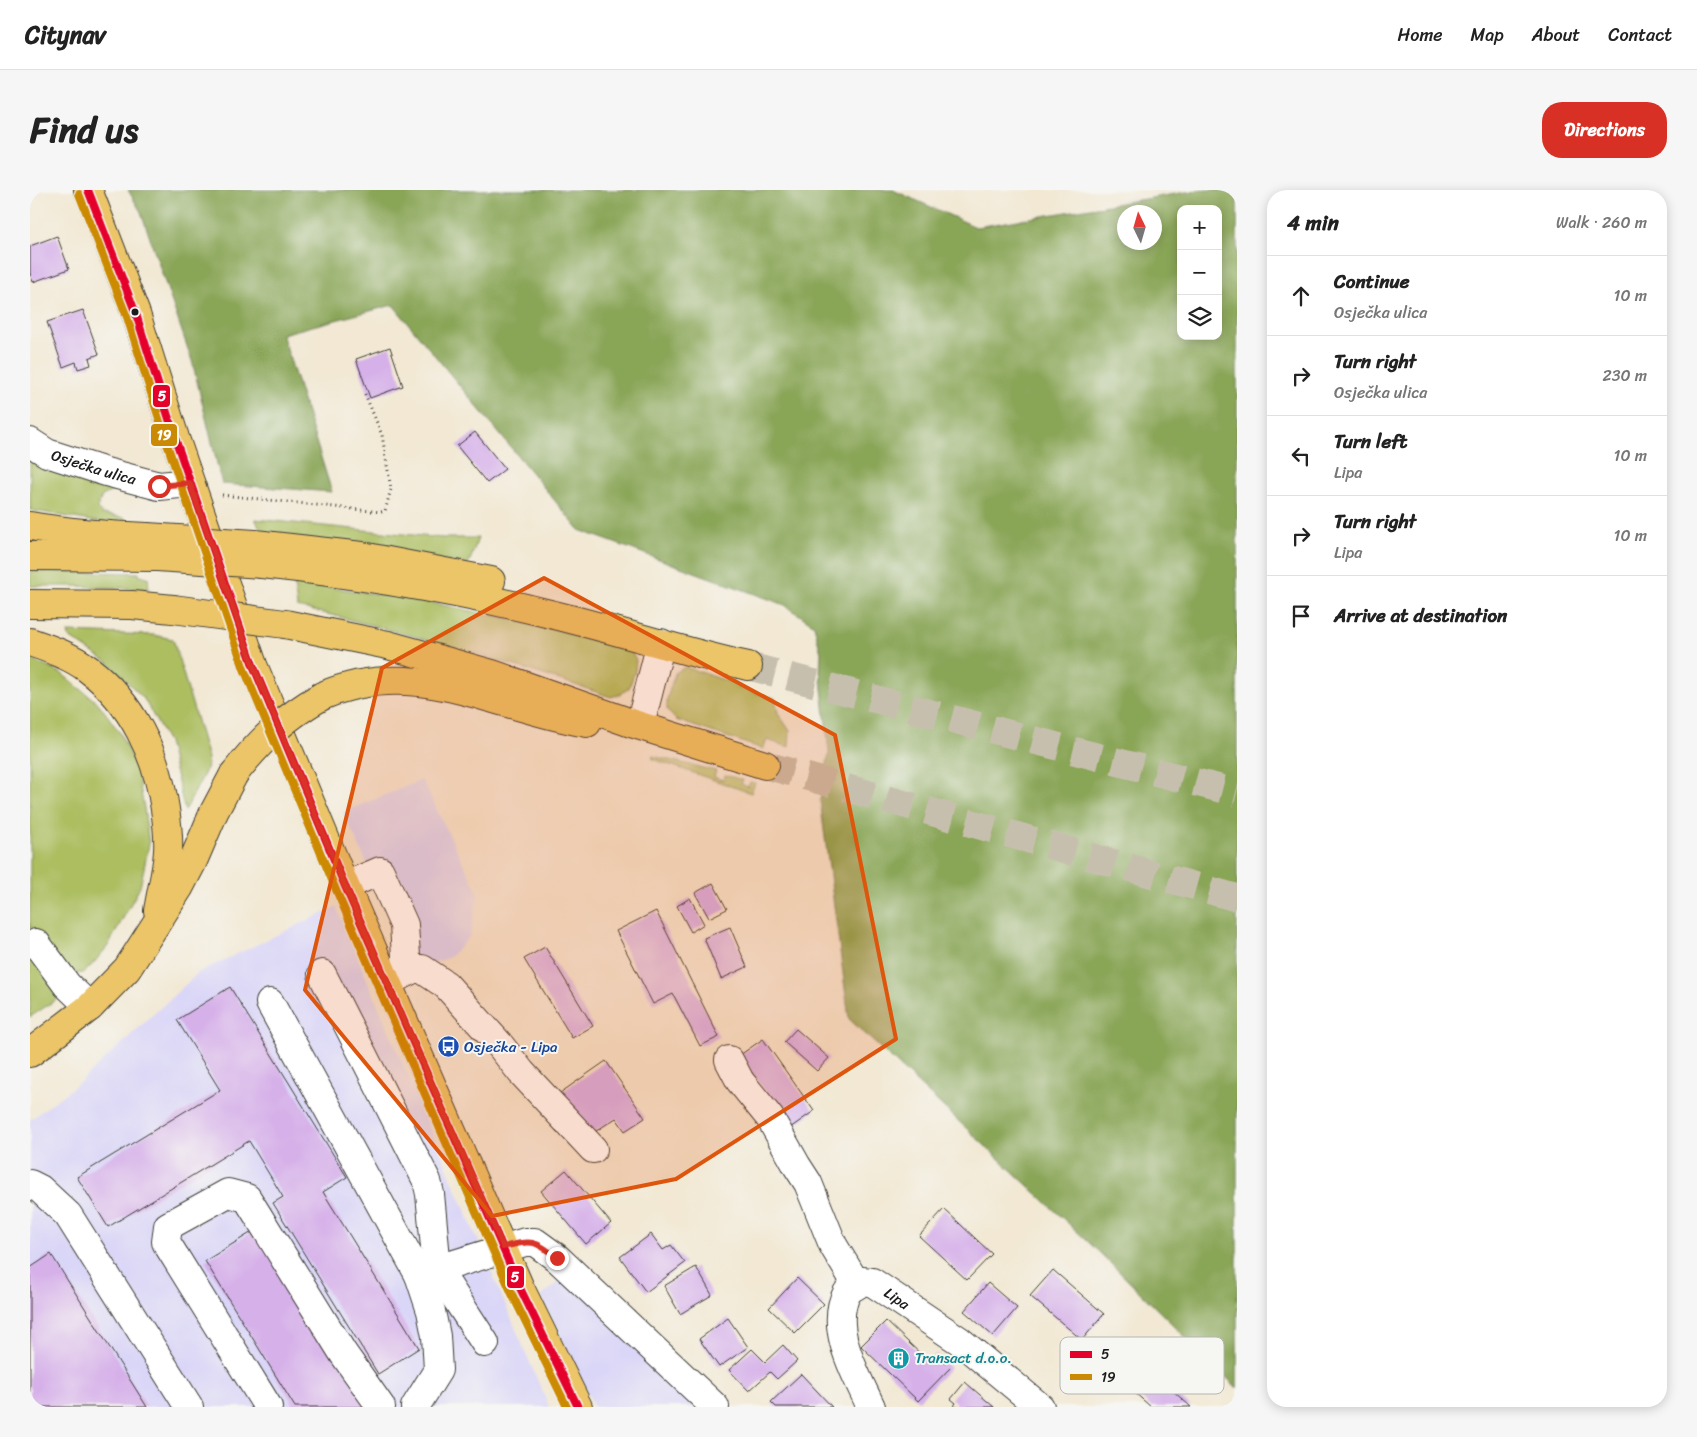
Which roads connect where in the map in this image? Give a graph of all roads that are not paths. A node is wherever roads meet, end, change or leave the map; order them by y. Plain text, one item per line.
1 (88, 190) edge
2 (30, 442) edge
3 (190, 483) junction
4 (30, 526) edge
5 (152, 547) junction
6 (259, 554) junction
7 (30, 556) edge
8 (30, 604) edge
9 (30, 642) edge
10 (662, 644) junction
11 (716, 659) junction
12 (748, 666) tunnel mouth
13 (637, 725) junction
14 (765, 765) tunnel mouth
15 (345, 886) junction
16 (156, 922) junction
17 (36, 943) dead end
18 (322, 974) dead end
19 (398, 977) junction
20 (270, 1003) dead end
21 (90, 1007) junction
22 (30, 1053) edge
23 (729, 1060) dead end
24 (593, 1149) dead end
25 (30, 1184) edge
26 (503, 1247) junction
27 (428, 1272) junction
28 (857, 1285) junction
29 (485, 1343) dead end
30 (189, 1407) edge
31 (268, 1407) edge
32 (381, 1407) edge
33 (415, 1407) edge
34 (578, 1407) edge
35 (715, 1407) edge
36 (871, 1407) edge
37 (1040, 1407) edge

1 - 3 main road
2 - 3 street, Osječka ulica
3 - 15 main road
4 - 5 main road
5 - 6 main road, bridge
5 - 7 main road
6 - 10 main road
6 - 11 main road
8 - 13 main road, bridge
9 - 16 main road
10 - 11 main road
10 - 13 street
11 - 12 main road
13 - 14 main road
13 - 16 main road, bridge
15 - 19 main road
15 - 19 street
16 - 21 main road
17 - 21 street
18 - 27 street
19 - 24 street
19 - 26 main road
20 - 27 street
21 - 22 main road
23 - 28 street
25 - 30 street
26 - 27 street
26 - 34 main road
26 - 35 street
27 - 29 street
27 - 33 street
28 - 36 street
28 - 37 street, Lipa
31 - 32 street

